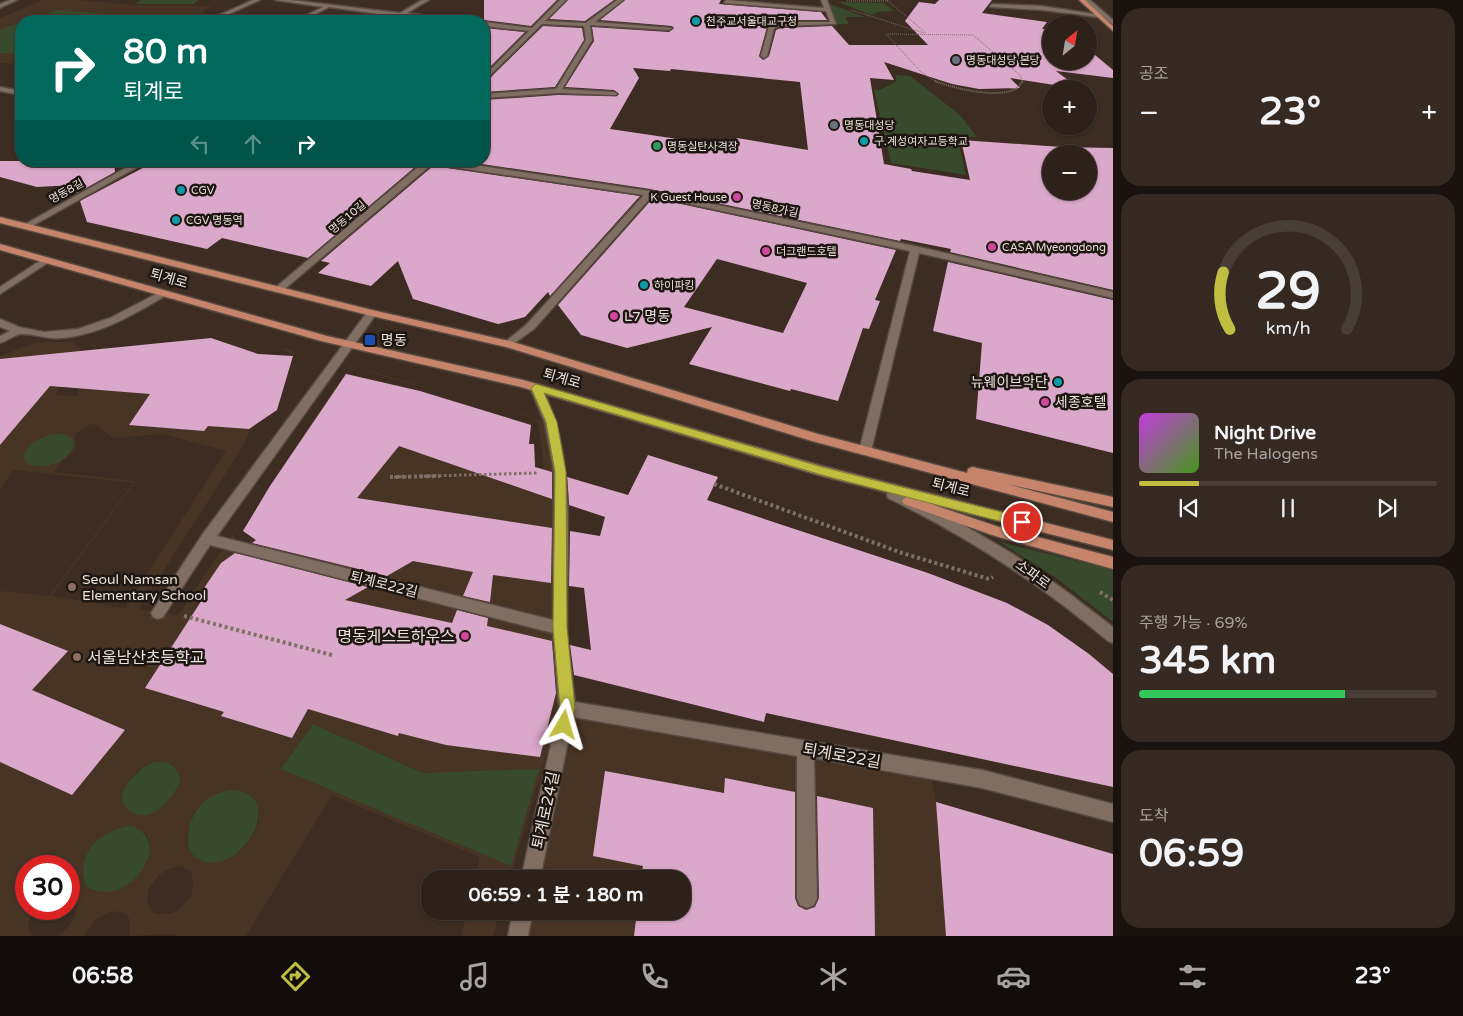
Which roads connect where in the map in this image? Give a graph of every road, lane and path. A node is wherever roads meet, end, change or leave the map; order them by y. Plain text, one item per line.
1 (14, 0) edge
2 (258, 0) edge
3 (278, 0) edge
4 (339, 0) edge
5 (426, 0) edge
6 (563, 0) edge
7 (620, 0) edge
8 (824, 0) edge
9 (888, 0) edge
10 (1082, 0) edge
11 (1087, 0) edge
12 (1094, 0) edge
13 (291, 1) edge
14 (841, 1) edge
15 (726, 2) dead end
16 (0, 6) edge
17 (328, 6) junction
18 (992, 6) dead end
19 (827, 10) junction
20 (223, 15) edge
21 (310, 15) edge
22 (401, 15) joint
23 (1097, 15) joint
24 (867, 16) dead end
25 (1098, 16) edge
26 (1113, 16) edge
27 (541, 22) junction
28 (1113, 23) edge
29 (588, 24) junction
30 (490, 25) edge
31 (669, 28) dead end
32 (1113, 29) edge
33 (533, 30) junction
34 (929, 34) junction
35 (764, 56) dead end
36 (490, 73) edge
37 (0, 89) edge
38 (558, 91) junction
39 (15, 92) edge
40 (614, 94) dead end
41 (490, 96) edge
42 (133, 167) edge
43 (423, 167) edge
44 (471, 167) edge
45 (650, 193) junction
46 (0, 220) edge
47 (24, 227) junction
48 (0, 247) edge
49 (915, 249) junction
50 (46, 260) junction
51 (278, 290) junction
52 (0, 291) edge
53 (162, 294) junction
54 (1113, 295) edge
55 (372, 314) junction
56 (0, 322) edge
57 (19, 331) junction
58 (0, 340) edge
59 (350, 344) junction
60 (508, 344) junction
61 (536, 388) junction
62 (816, 438) junction
63 (865, 451) junction
64 (822, 471) junction
65 (560, 472) junction
66 (390, 477) dead end
67 (714, 484) dead end
68 (893, 495) junction
69 (1113, 502) edge
70 (1113, 517) edge
71 (207, 539) junction
72 (1113, 545) edge
73 (1113, 563) edge
74 (1020, 565) junction
75 (158, 614) joint
76 (560, 628) junction
77 (1113, 636) edge
78 (332, 655) dead end
79 (568, 708) junction
80 (805, 749) junction
81 (1113, 813) edge
82 (532, 870) edge
83 (808, 898) dead end
84 (522, 920) edge
85 (518, 936) edge

1 - 16 street
2 - 20 street
3 - 13 street
4 - 17 street
5 - 22 street
6 - 27 street
7 - 29 street
8 - 19 street
9 - 14 path
9 - 34 path
10 - 23 main road
11 - 28 street
12 - 26 street
13 - 17 street
15 - 19 street
17 - 21 street
17 - 22 street
18 - 23 street
19 - 35 street
24 - 34 path
25 - 32 main road
27 - 29 street
27 - 33 street
29 - 31 street
29 - 38 street
30 - 33 street
33 - 36 street
34 - 34 path
37 - 39 street
38 - 40 street
38 - 41 street
42 - 47 street, 명동8길
43 - 51 street, 명동10길
44 - 45 street, 명동8가길
45 - 49 street, 명동8가길
45 - 60 street
46 - 47 main road, 퇴계로
47 - 51 main road, 퇴계로
48 - 50 main road, 퇴계로
49 - 54 street, 명동8가길
49 - 63 street
50 - 52 street
50 - 53 main road, 퇴계로
51 - 55 main road, 퇴계로
53 - 57 street
53 - 59 main road, 퇴계로
55 - 59 street
55 - 60 main road, 퇴계로
56 - 57 street
57 - 58 street
59 - 61 main road, 퇴계로
59 - 71 street
60 - 62 main road, 퇴계로
61 - 64 main road, 퇴계로
61 - 65 street, 퇴계로24길
62 - 63 main road, 퇴계로
62 - 70 main road, 퇴계로
63 - 69 main road, 퇴계로
64 - 68 main road
64 - 72 main road, 퇴계로
65 - 66 path
65 - 76 street, 퇴계로24길
67 - 74 path
68 - 73 main road
68 - 74 street, 소파로
71 - 75 street
71 - 76 street, 퇴계로22길
74 - 77 street, 소파로
75 - 78 path
76 - 79 street, 퇴계로24길
79 - 80 street, 퇴계로22길
79 - 82 street, 퇴계로24길
80 - 81 street, 퇴계로22길
80 - 83 street
84 - 85 street

